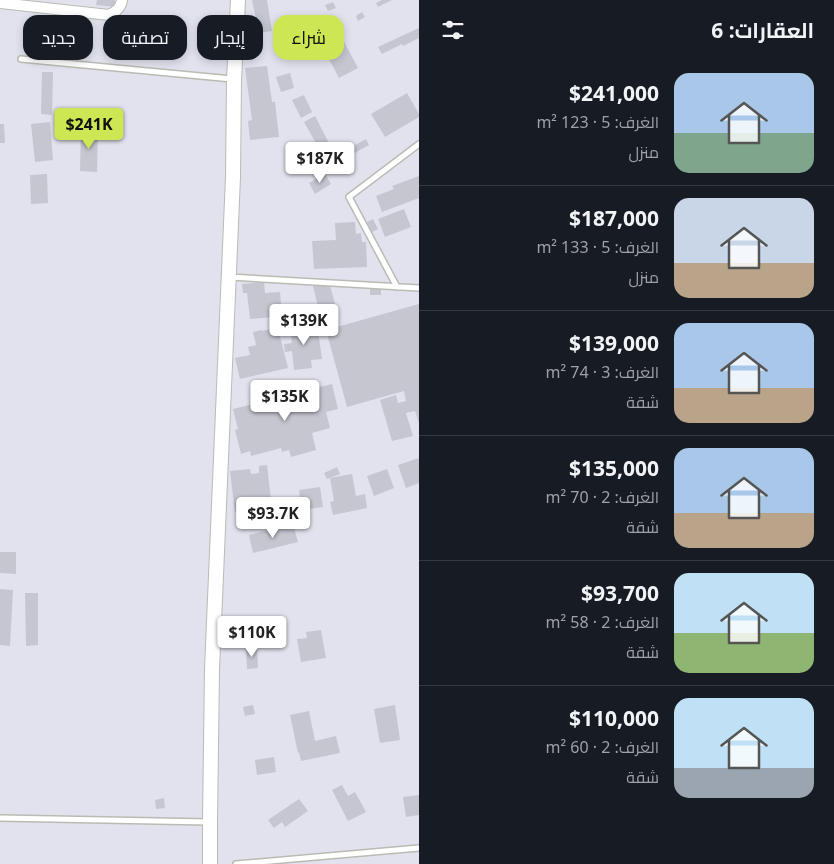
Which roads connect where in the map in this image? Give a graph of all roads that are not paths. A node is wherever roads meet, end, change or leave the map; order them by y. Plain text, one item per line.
1 (122, 0) edge
2 (238, 0) edge
3 (0, 3) edge
4 (21, 59) dead end
5 (234, 80) junction
6 (419, 144) edge
7 (228, 277) junction
8 (397, 287) junction
9 (419, 288) edge
10 (0, 818) edge
11 (210, 822) junction
12 (419, 848) edge
13 (210, 864) edge
14 (236, 864) edge

1 - 3 street
2 - 5 main road
4 - 5 lane
5 - 7 main road
6 - 8 lane
7 - 8 lane
7 - 11 main road
8 - 9 lane
10 - 11 lane
11 - 13 main road
12 - 14 lane

